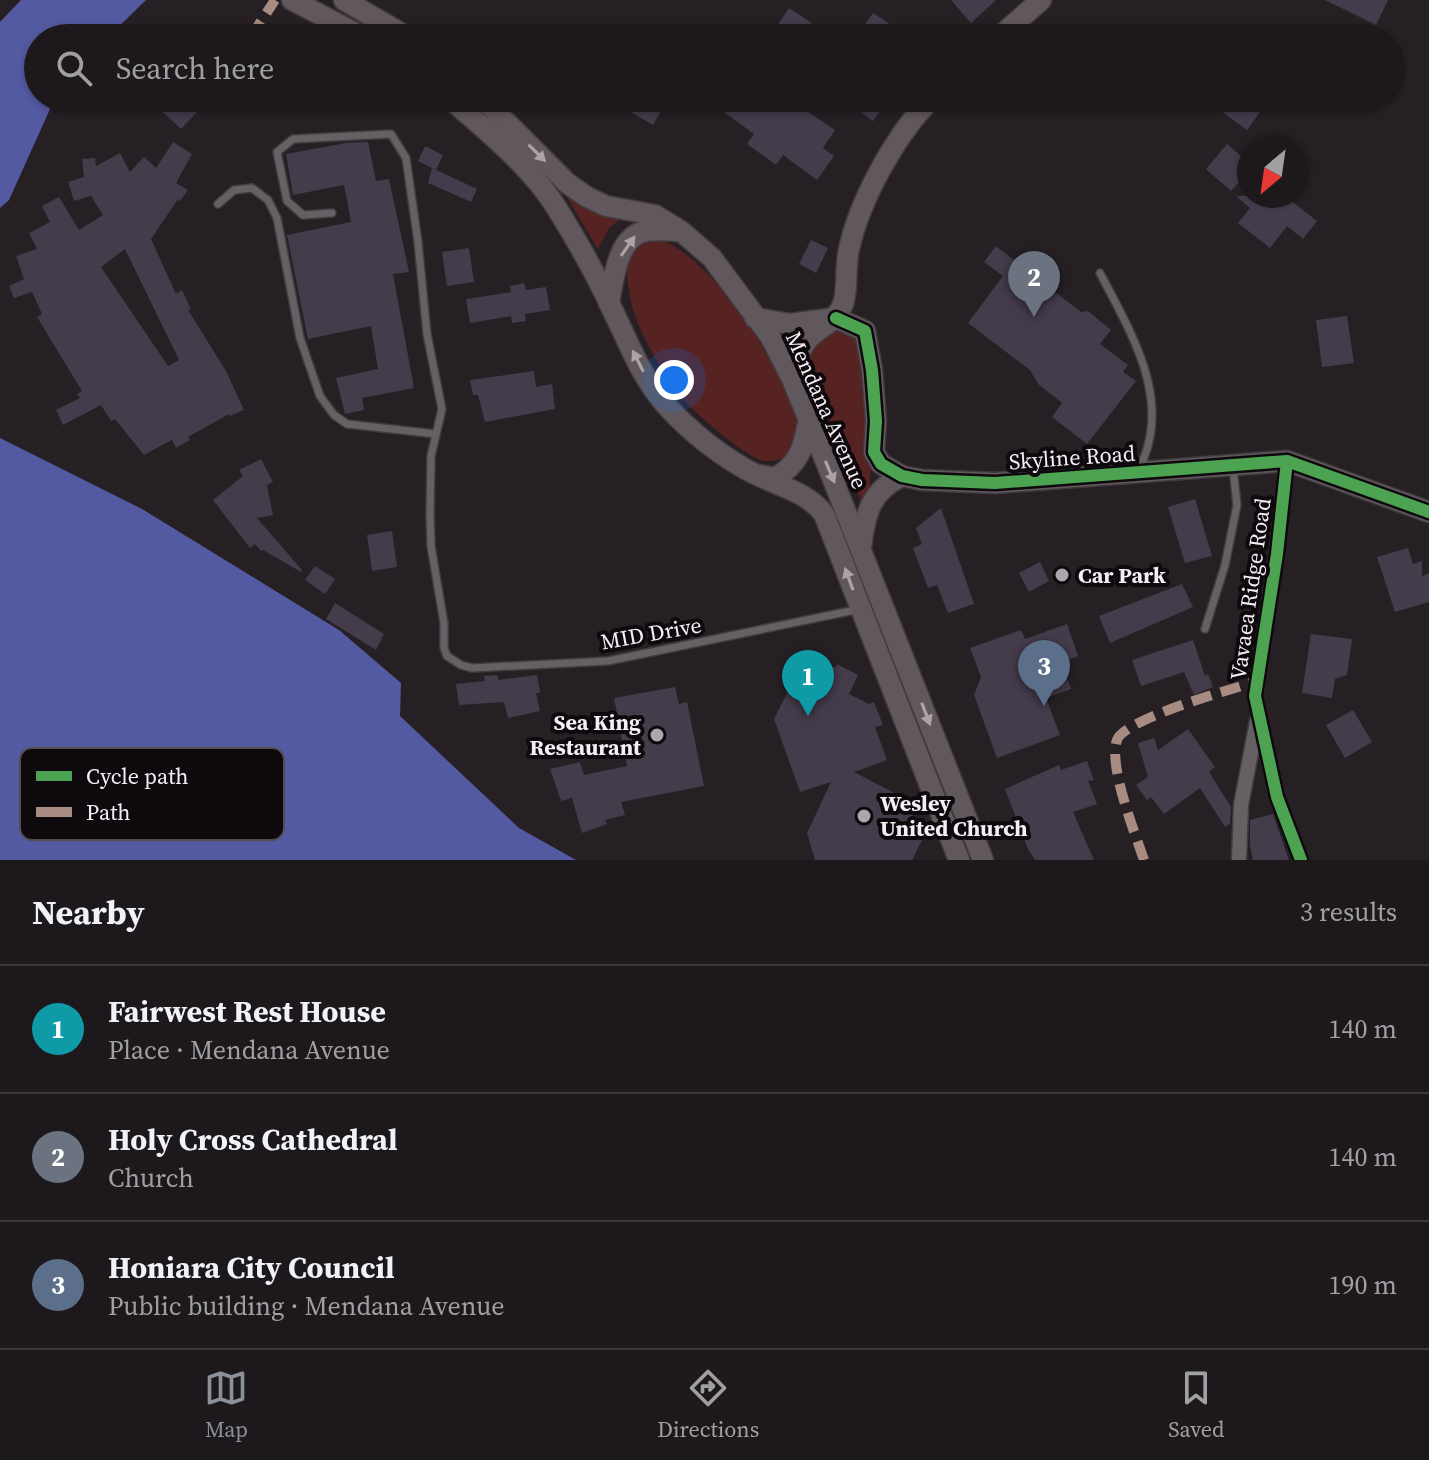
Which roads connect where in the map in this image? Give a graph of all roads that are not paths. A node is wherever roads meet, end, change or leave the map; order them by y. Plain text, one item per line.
1 (292, 0) edge
2 (344, 0) edge
3 (1041, 0) edge
4 (338, 24) edge
5 (385, 24) edge
6 (1014, 24) edge
7 (464, 112) edge
8 (496, 112) edge
9 (922, 112) edge
10 (218, 204) dead end
11 (332, 213) dead end
12 (681, 231) junction
13 (1100, 273) dead end
14 (609, 303) junction
15 (755, 318) junction
16 (836, 318) junction
17 (800, 397) junction
18 (808, 423) junction
19 (436, 434) junction
20 (1287, 461) junction
21 (1233, 465) junction
22 (1138, 473) junction
23 (756, 475) junction
24 (902, 476) junction
25 (1429, 512) edge
26 (861, 548) junction
27 (860, 609) junction
28 (1205, 629) dead end
29 (1258, 716) junction
30 (959, 860) edge
31 (983, 860) edge
32 (1239, 860) edge
33 (1301, 860) edge

1 - 4 main road
2 - 5 main road
3 - 6 main road
7 - 14 main road
8 -> 12 main road, Mendana Avenue
9 - 16 main road
10 - 19 lane
11 - 19 lane
14 -> 12 main road
12 - 15 main road, Mendana Avenue
13 - 22 lane
23 -> 14 main road
15 - 16 main road
15 - 17 main road, Mendana Avenue
16 - 17 main road
16 - 24 main road
17 - 18 main road, Mendana Avenue
18 - 23 main road
18 -> 26 main road, Mendana Avenue
19 - 27 lane, MID Drive
20 - 21 main road, Skyline Road
20 - 25 main road, Skyline Road
20 - 29 street, Vavaea Ridge Road
21 - 22 main road, Skyline Road
21 - 28 lane
22 - 24 main road, Skyline Road
27 -> 23 main road
24 - 26 main road
26 -> 31 main road, Mendana Avenue
27 - 30 main road
29 - 32 street
29 - 33 street, Vavaea Ridge Road

